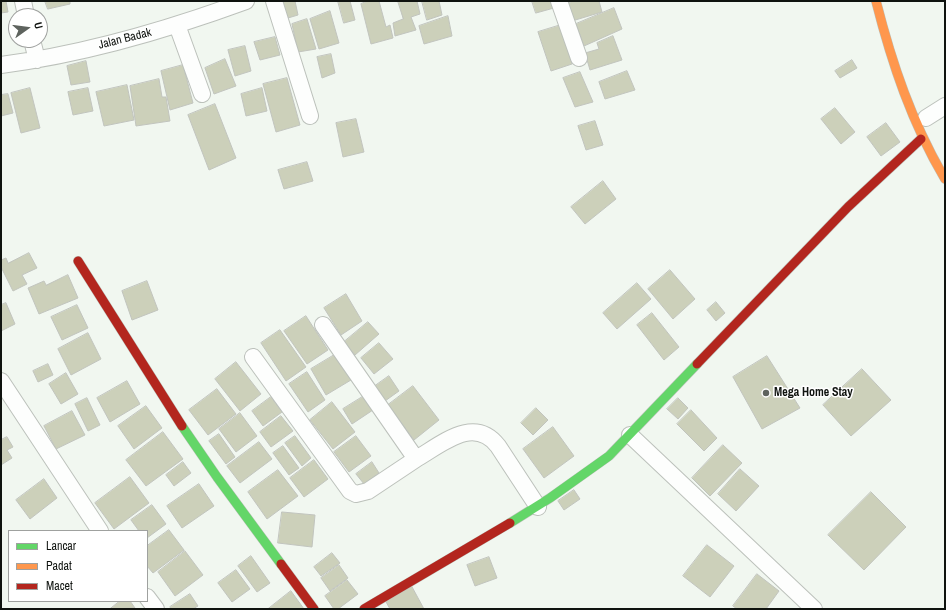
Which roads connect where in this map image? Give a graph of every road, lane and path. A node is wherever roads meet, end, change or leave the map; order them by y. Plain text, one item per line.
1 (246, 1) edge
2 (274, 1) edge
3 (559, 1) edge
4 (876, 1) edge
5 (177, 25) junction
6 (34, 48) edge
7 (579, 58) dead end
8 (37, 60) junction
9 (1, 65) edge
10 (202, 94) dead end
11 (945, 106) edge
12 (310, 116) dead end
13 (927, 117) dead end
14 (921, 139) junction
15 (945, 179) edge
16 (78, 261) dead end
17 (323, 325) dead end
18 (253, 357) dead end
19 (1, 381) edge
20 (630, 435) junction
21 (416, 459) junction
22 (538, 506) junction
23 (99, 530) edge
24 (148, 598) edge
25 (156, 609) edge
26 (314, 609) edge
27 (364, 609) edge
28 (814, 609) edge

1 - 5 street, Jalan Badak
2 - 12 street
3 - 7 street
4 - 14 main road
5 - 8 street, Jalan Badak
5 - 10 street
6 - 8 street
8 - 9 street, Jalan Badak
11 - 13 street
14 - 15 main road
14 - 20 main road
16 - 26 main road
17 - 21 street
18 - 21 street
19 - 23 street
20 - 22 main road
20 - 28 street
21 - 22 street
22 - 27 main road
24 - 25 street

